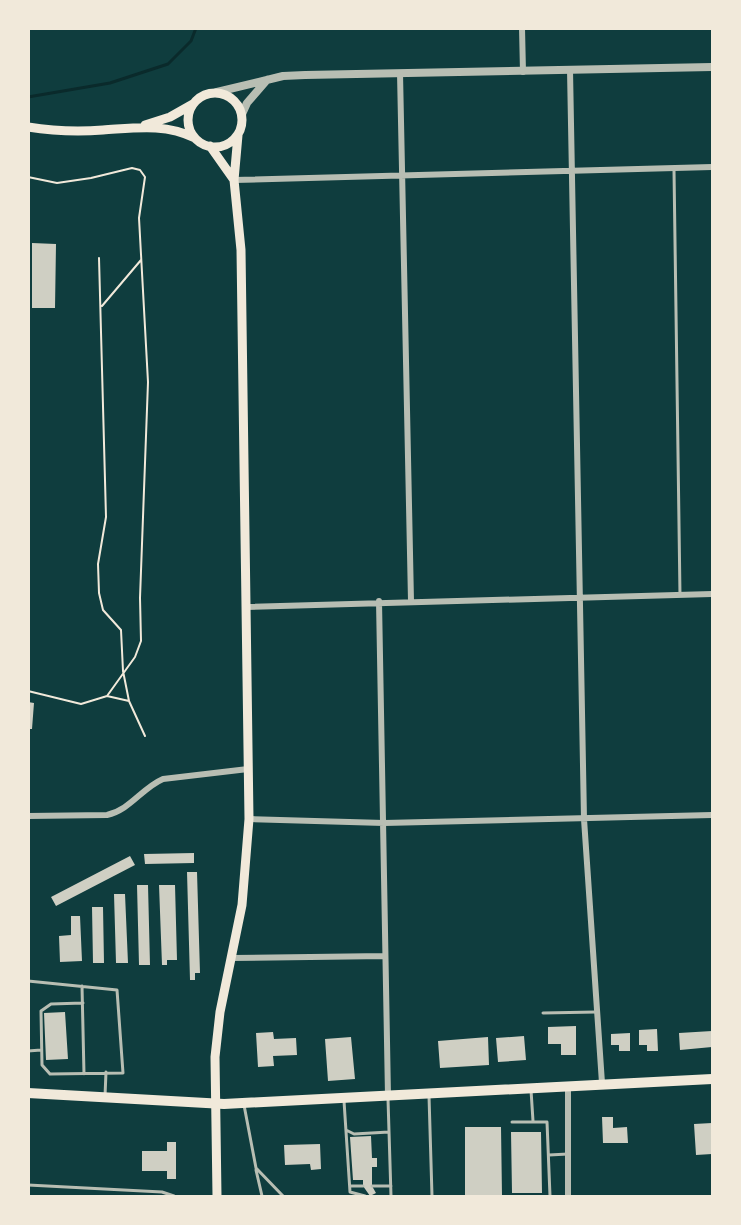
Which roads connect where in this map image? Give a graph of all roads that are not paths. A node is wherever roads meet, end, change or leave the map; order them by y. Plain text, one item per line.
1 (522, 28) edge
2 (712, 67) edge
3 (570, 70) junction
4 (523, 72) junction
5 (400, 73) junction
6 (267, 80) junction
7 (217, 92) junction
8 (193, 104) junction
9 (242, 114) junction
10 (143, 126) junction
11 (28, 127) edge
12 (238, 135) junction
13 (195, 138) junction
14 (210, 146) junction
15 (712, 167) edge
16 (674, 168) junction
17 (572, 171) junction
18 (402, 175) junction
19 (234, 180) junction
20 (712, 594) edge
21 (680, 595) junction
22 (581, 597) junction
23 (379, 601) junction
24 (411, 601) junction
25 (245, 607) junction
26 (248, 769) junction
27 (712, 815) edge
28 (28, 816) edge
29 (249, 819) junction
30 (584, 819) junction
31 (384, 823) junction
32 (385, 956) junction
33 (232, 958) junction
34 (28, 981) edge
35 (82, 986) junction
36 (83, 1004) junction
37 (597, 1012) junction
38 (543, 1013) dead end
39 (41, 1050) junction
40 (28, 1051) edge
41 (106, 1072) junction
42 (84, 1074) junction
43 (712, 1079) edge
44 (602, 1083) junction
45 (567, 1085) junction
46 (531, 1088) junction
47 (28, 1093) edge
48 (429, 1094) junction
49 (388, 1096) junction
50 (105, 1098) junction
51 (344, 1099) junction
52 (243, 1103) junction
53 (215, 1104) junction
54 (533, 1121) junction
55 (512, 1122) dead end
56 (346, 1130) junction
57 (389, 1132) junction
58 (568, 1154) junction
59 (549, 1155) junction
60 (256, 1168) junction
61 (28, 1185) edge
62 (350, 1186) junction
63 (363, 1186) dead end
64 (372, 1186) dead end
65 (391, 1186) junction
66 (174, 1197) edge
67 (217, 1197) edge
68 (261, 1197) edge
69 (283, 1197) edge
70 (364, 1197) edge
71 (392, 1197) edge
72 (432, 1197) edge
73 (550, 1197) edge
74 (568, 1197) edge

1 - 4 street
2 - 3 street
3 - 4 street
3 - 17 street
4 - 5 street
5 - 6 street
5 - 18 street
6 - 7 street
6 - 9 street
7 - 8 main road
7 - 9 main road
8 - 10 main road
8 - 13 main road
9 - 12 main road
10 - 11 main road
10 - 13 main road
12 - 14 main road
12 - 19 main road
13 - 14 main road
14 - 19 main road
15 - 16 street
16 - 17 street
16 - 21 lane
17 - 18 street
17 - 22 street
18 - 19 street
18 - 24 street
19 - 25 main road
20 - 21 street
21 - 22 street
22 - 24 street
22 - 30 street
23 - 24 street
23 - 25 street
23 - 31 street
25 - 26 main road
26 - 28 street
26 - 29 main road
27 - 30 street
29 - 31 street
29 - 33 main road
30 - 31 street
30 - 37 street
31 - 32 street
32 - 33 street
32 - 49 street
33 - 53 main road
34 - 35 lane
35 - 36 lane
35 - 41 lane
36 - 39 lane
36 - 42 lane
37 - 38 lane
37 - 44 street
39 - 40 lane
39 - 42 lane
41 - 42 lane
41 - 50 lane
43 - 44 main road
44 - 45 main road
45 - 46 main road
45 - 58 street
46 - 48 main road
46 - 54 lane
47 - 50 main road
48 - 49 main road
48 - 72 lane
49 - 51 main road
49 - 57 lane
50 - 53 main road
51 - 52 main road
51 - 56 lane
52 - 53 main road
52 - 60 lane
53 - 67 main road
54 - 55 lane
54 - 59 lane
56 - 57 lane
56 - 62 lane
57 - 65 lane
58 - 59 lane
58 - 74 street
59 - 73 lane
60 - 68 lane
60 - 69 lane
61 - 66 lane
62 - 63 lane
62 - 70 lane
64 - 65 lane
65 - 71 lane

